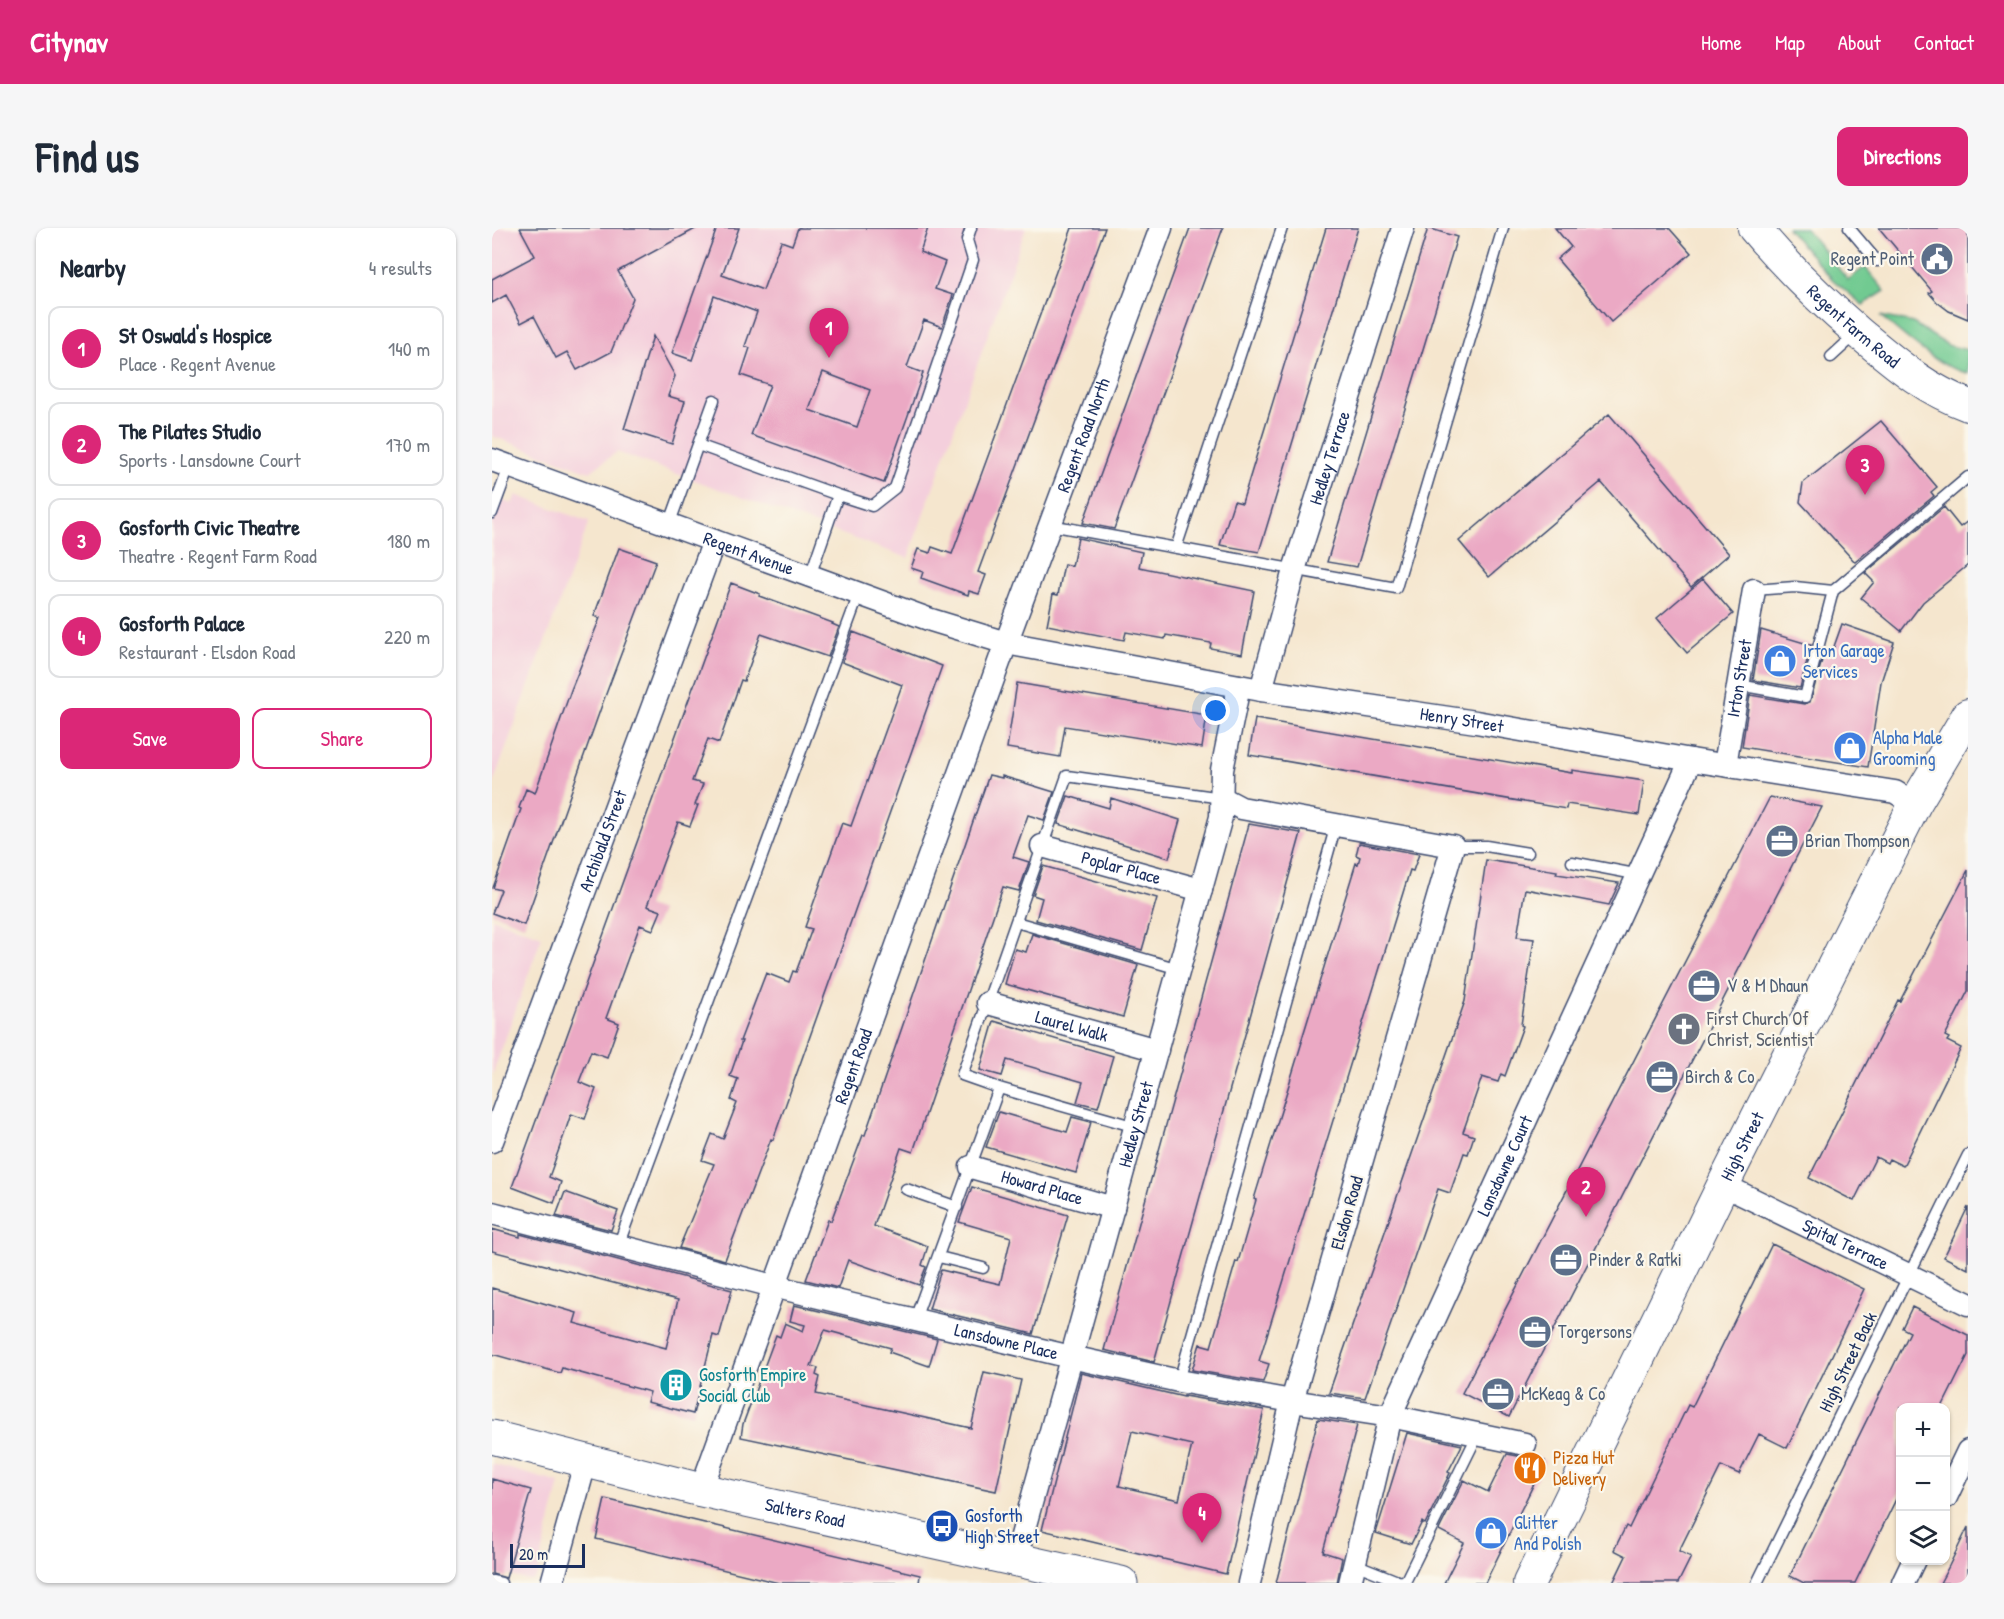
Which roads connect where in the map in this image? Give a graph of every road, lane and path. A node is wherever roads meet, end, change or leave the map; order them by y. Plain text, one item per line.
1 (971, 228) edge
2 (1161, 228) edge
3 (1282, 228) edge
4 (1403, 228) edge
5 (1503, 228) edge
6 (1754, 228) edge
7 (1849, 228) edge
8 (1877, 261) dead end
9 (1858, 332) junction
10 (1831, 357) dead end
11 (714, 400) dead end
12 (1968, 405) edge
13 (698, 445) junction
14 (501, 463) edge
15 (1968, 477) edge
16 (838, 495) junction
17 (492, 513) edge
18 (669, 525) junction
19 (1050, 525) junction
20 (714, 541) junction
21 (1176, 548) junction
22 (1294, 570) junction
23 (810, 576) junction
24 (1754, 590) joint
25 (1833, 591) junction
26 (859, 594) junction
27 (1006, 643) junction
28 (1739, 685) junction
29 (1239, 686) junction
30 (1262, 690) junction
31 (1968, 715) edge
32 (1691, 760) junction
33 (1725, 765) junction
34 (1222, 798) junction
35 (1915, 804) junction
36 (1336, 825) junction
37 (1042, 846) junction
38 (1453, 846) junction
39 (1528, 853) dead end
40 (1572, 862) dead end
41 (1640, 875) junction
42 (1201, 890) junction
43 (1016, 922) junction
44 (1179, 969) junction
45 (988, 1002) junction
46 (1157, 1050) junction
47 (999, 1088) junction
48 (1136, 1127) junction
49 (492, 1141) edge
50 (1968, 1155) edge
51 (971, 1167) junction
52 (1723, 1185) junction
53 (906, 1189) dead end
54 (957, 1207) junction
55 (1113, 1208) junction
56 (492, 1213) edge
57 (618, 1246) junction
58 (939, 1257) junction
59 (983, 1268) dead end
60 (1909, 1275) junction
61 (773, 1286) junction
62 (1968, 1304) edge
63 (915, 1319) junction
64 (1071, 1357) junction
65 (1179, 1381) junction
66 (1292, 1401) junction
67 (1390, 1416) junction
68 (1478, 1434) junction
69 (492, 1437) edge
70 (1525, 1444) dead end
71 (1968, 1451) edge
72 (586, 1460) junction
73 (1950, 1489) edge
74 (701, 1490) junction
75 (1016, 1561) junction
76 (1912, 1565) edge
77 (1352, 1574) edge
78 (492, 1581) edge
79 (501, 1583) edge
80 (552, 1583) edge
81 (1121, 1583) edge
82 (1249, 1583) edge
83 (1529, 1583) edge
84 (1757, 1583) edge
85 (1903, 1583) edge

1 - 16 lane
2 - 19 street, Regent Road North
3 - 21 lane
4 - 22 street, Hedley Terrace
5 - 22 lane
6 - 9 main road, Regent Farm Road
7 - 8 lane
9 - 10 lane
9 - 12 main road, Regent Farm Road
11 - 13 lane
13 - 16 lane
13 - 18 lane
14 - 17 lane
14 - 18 street, Regent Avenue
15 - 25 lane
16 - 23 lane
18 - 20 street, Regent Avenue
19 - 21 lane
19 - 27 street, Regent Road North
20 - 23 street, Regent Avenue
20 - 49 street, Archibald Street
21 - 22 lane
22 - 30 street, Hedley Terrace
23 - 26 street, Regent Avenue
24 - 25 lane
24 - 28 street, Irton Street
25 - 28 lane
26 - 27 street, Regent Avenue
26 - 57 lane
27 - 29 street, Henry Street
27 - 61 street, Regent Road
28 - 33 street, Irton Street
29 - 30 street, Henry Street
29 - 34 street, Hedley Street
30 - 32 street, Henry Street
31 - 35 main road, High Street
32 - 33 street, Henry Street
32 - 41 street, Lansdowne Court
33 - 35 street, Henry Street
34 - 36 street
34 - 37 lane
34 - 42 street, Hedley Street
35 - 52 main road, High Street
36 - 38 street
36 - 65 lane
37 - 42 street, Poplar Place
37 - 43 lane
38 - 39 lane
38 - 66 street, Elsdon Road
40 - 41 lane
41 - 67 street, Lansdowne Court
42 - 44 street, Hedley Street
43 - 44 lane
43 - 45 lane
44 - 46 street, Hedley Street
45 - 46 street, Laurel Walk
45 - 47 lane
46 - 48 street, Hedley Street
47 - 48 lane
47 - 51 lane
48 - 55 street, Hedley Street
50 - 60 lane, High Street Back
51 - 54 lane
51 - 55 street, Howard Place
52 - 60 street, Spital Terrace
52 - 83 main road, High Street
53 - 54 lane
54 - 58 lane
55 - 64 street, Hedley Street
56 - 57 street, Lansdowne Place
57 - 61 street, Lansdowne Place
58 - 59 lane
58 - 63 lane
60 - 62 street, Spital Terrace
60 - 84 lane, High Street Back
61 - 63 street, Lansdowne Place
61 - 74 street, Regent Road
63 - 64 street, Lansdowne Place
64 - 65 street, Lansdowne Place
64 - 75 street, Hedley Street
65 - 66 street, Lansdowne Place
66 - 67 street, Lansdowne Place
66 - 82 street, Elsdon Road
67 - 68 street, Lansdowne Place
67 - 77 street, Lansdowne Court
68 - 70 street, Lansdowne Place
68 - 77 lane
69 - 72 main road, Salters Road
71 - 73 street
72 - 74 main road, Salters Road
72 - 80 street
74 - 75 main road, Salters Road
75 - 81 main road, Salters Road
76 - 85 street
78 - 79 lane

